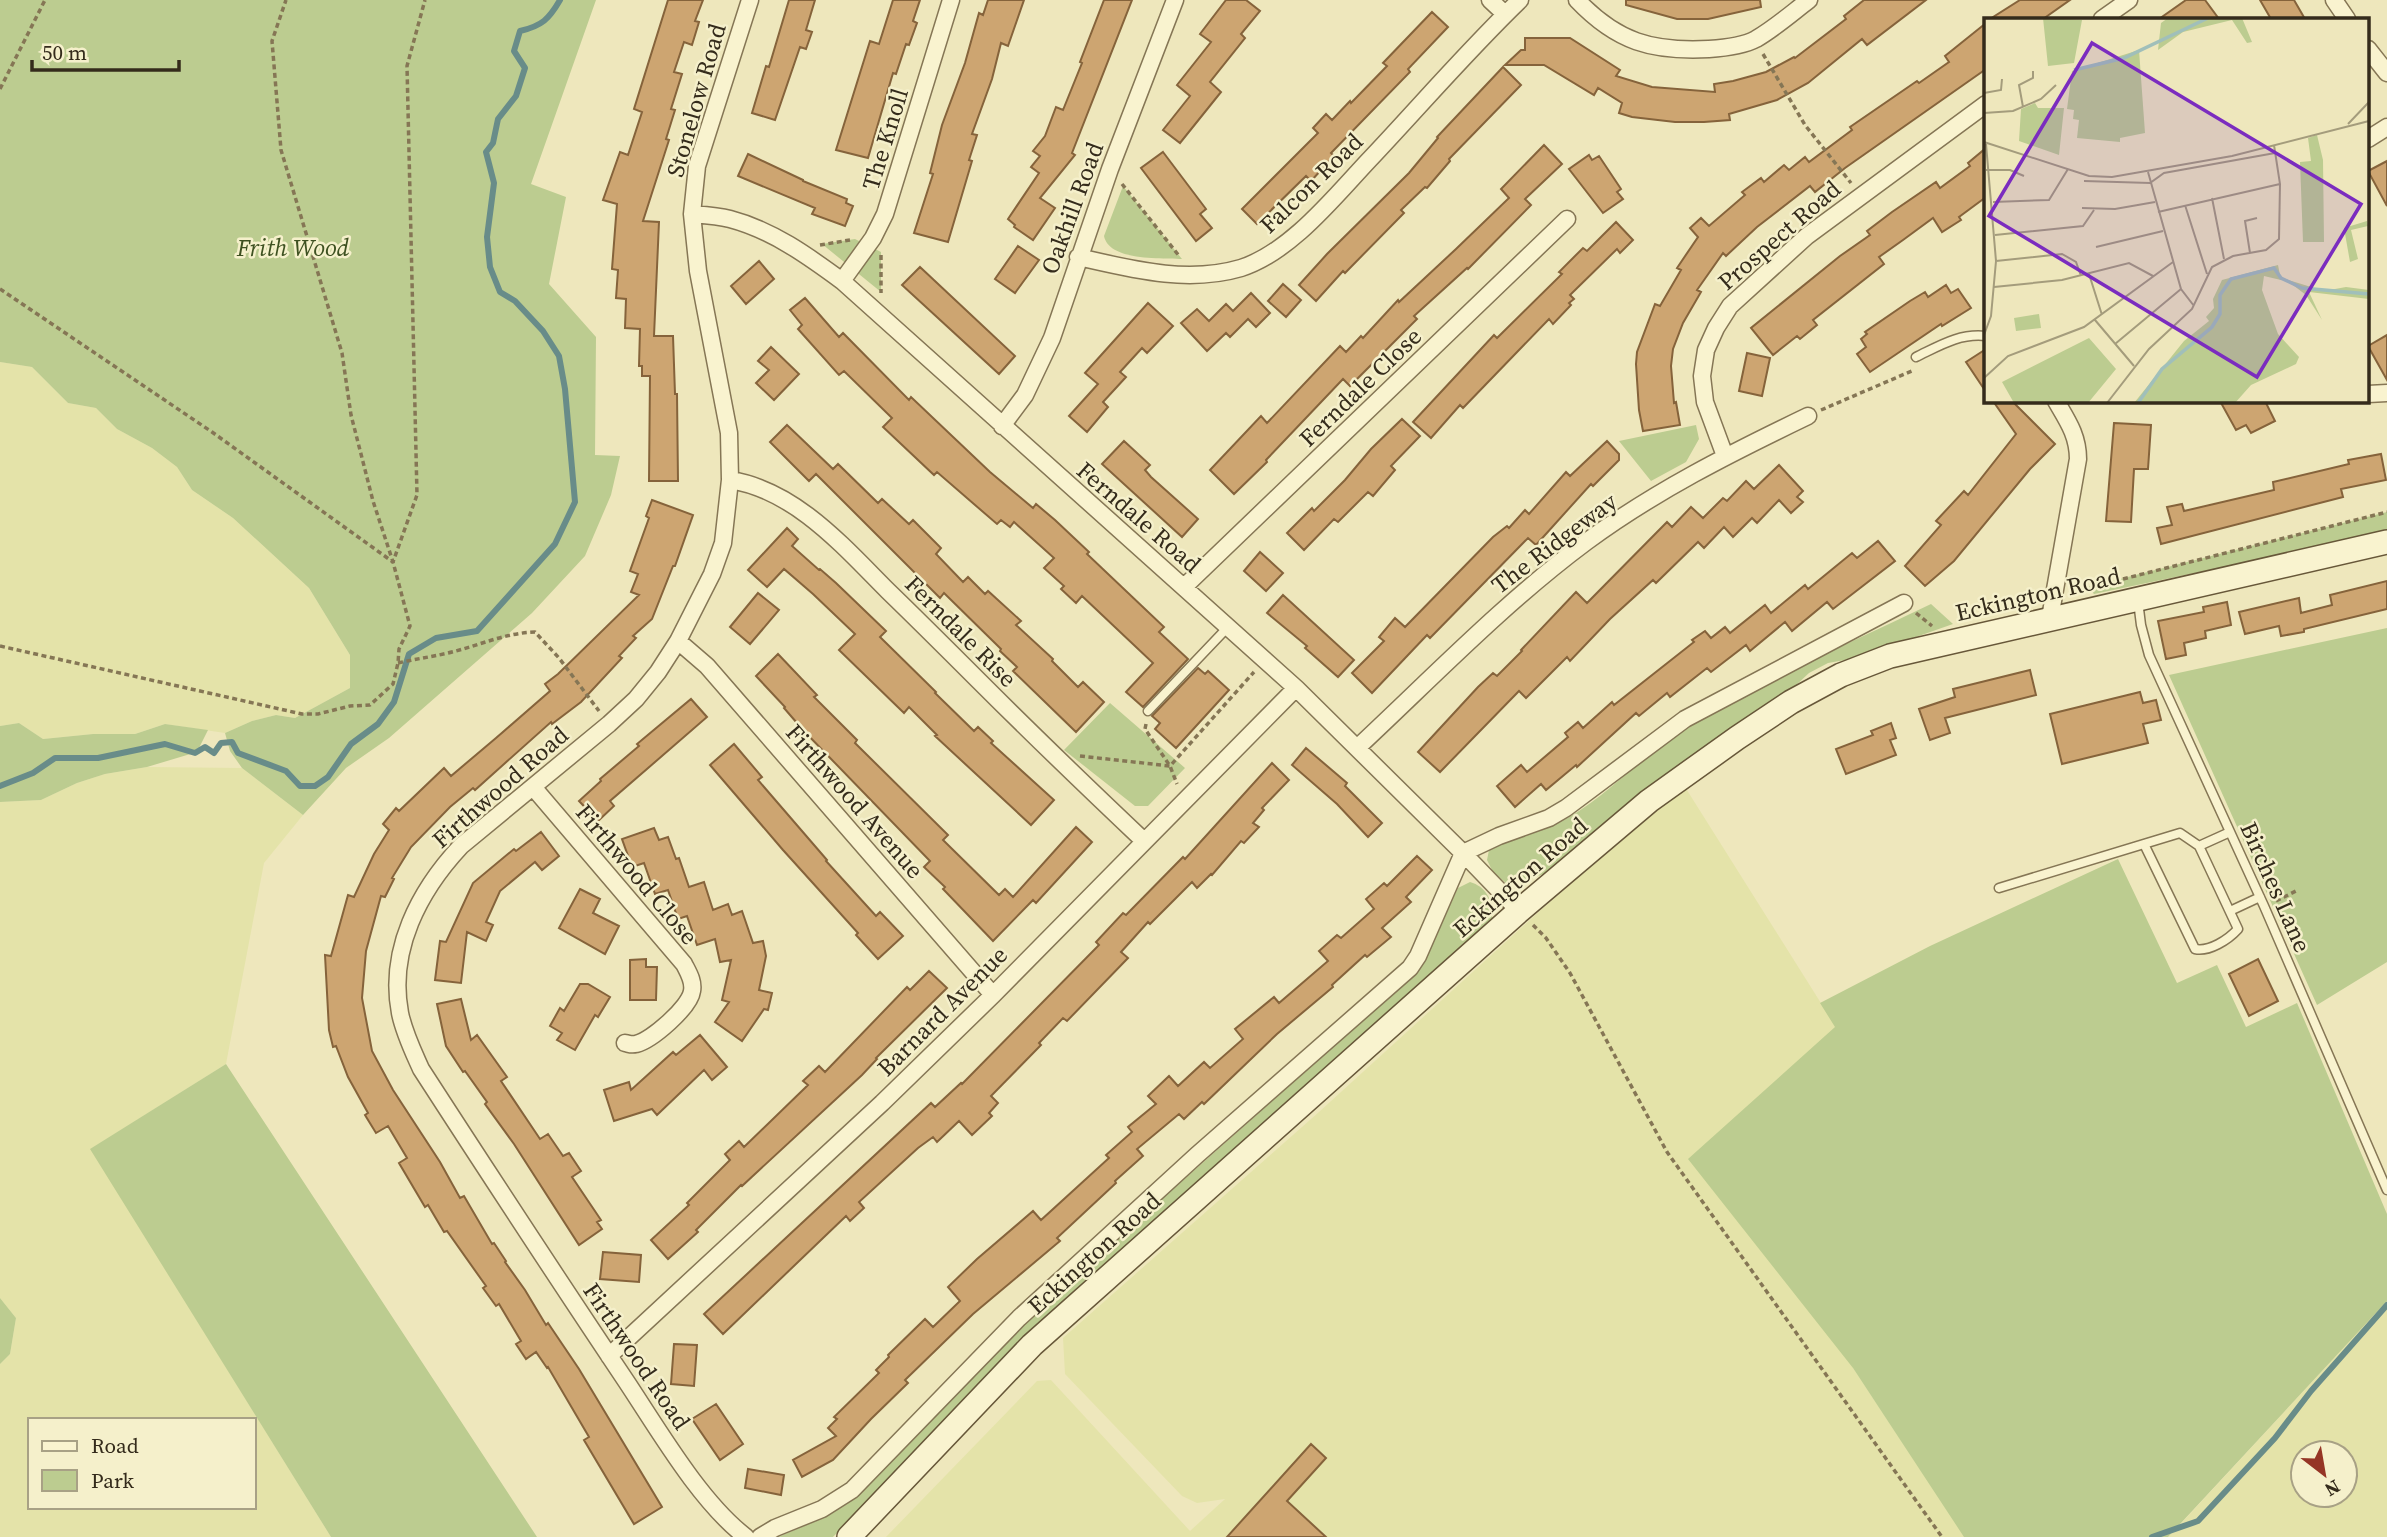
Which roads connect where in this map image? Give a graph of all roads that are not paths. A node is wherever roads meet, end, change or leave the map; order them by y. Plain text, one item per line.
1 (750, 0) edge
2 (951, 0) edge
3 (1175, 0) edge
4 (1490, 0) edge
5 (1520, 0) edge
6 (1577, 0) edge
7 (1809, 0) edge
8 (2129, 0) edge
9 (2334, 0) edge
10 (1505, 15) junction
11 (2103, 18) edge
12 (2346, 18) edge
13 (2370, 52) edge
14 (2387, 73) edge
15 (1984, 104) edge
16 (2387, 127) edge
17 (2370, 138) edge
18 (692, 214) junction
19 (1567, 219) dead end
20 (1078, 257) junction
21 (842, 281) junction
22 (1984, 336) edge
23 (1916, 357) dead end
24 (2057, 402) edge
25 (1808, 416) road end
26 (1002, 426) junction
27 (1725, 456) junction
28 (730, 480) junction
29 (2387, 542) edge
30 (1184, 587) junction
31 (2138, 598) junction
32 (1904, 603) road end
33 (2050, 618) junction
34 (1228, 626) junction
35 (678, 641) junction
36 (1296, 688) junction
37 (1148, 712) road end
38 (1357, 748) junction
39 (533, 787) junction
40 (2230, 832) junction
41 (1144, 841) junction
42 (2144, 844) junction
43 (2199, 846) junction
44 (1463, 853) junction
45 (1999, 888) dead end
46 (2260, 897) junction
47 (1519, 911) junction
48 (2230, 911) junction
49 (993, 995) junction
50 (625, 1043) dead end
51 (2387, 1191) edge
52 (609, 1356) junction
53 (746, 1537) edge
54 (760, 1537) edge
55 (849, 1537) edge

1 - 18 street, Stonelow Road
2 - 21 street, The Knoll
3 - 20 street, Oakhill Road
4 - 10 street
5 - 10 street, Falcon Road
6 - 7 street
8 - 11 street
9 - 12 street
10 - 20 street, Falcon Road
13 - 14 street
15 - 27 street, Prospect Road
16 - 17 street
18 - 21 street, Ferndale Road
18 - 28 street, Firthwood Road
19 - 30 street, Ferndale Close
20 - 26 street, Oakhill Road
21 - 26 street, Ferndale Road
22 - 23 lane
24 - 33 street
25 - 27 street, The Ridgeway
26 - 30 street, Ferndale Road
27 - 38 street, The Ridgeway
28 - 35 street, Firthwood Road
28 - 41 street, Ferndale Rise
29 - 31 main road, Eckington Road
30 - 34 street, Ferndale Road
31 - 33 main road, Eckington Road
31 - 40 lane, Birches Lane
32 - 44 street, Eckington Road
33 - 47 main road, Eckington Road
34 - 36 street, Ferndale Road
34 - 37 lane
35 - 39 street, Firthwood Road
35 - 49 street, Firthwood Avenue
36 - 38 street, Ferndale Road
36 - 41 street, Barnard Avenue
38 - 44 street, Ferndale Road
39 - 50 street, Firthwood Close
39 - 52 street, Firthwood Road
40 - 43 lane
40 - 46 lane, Birches Lane
41 - 49 street, Barnard Avenue
42 - 43 lane
42 - 45 lane
42 - 48 lane
43 - 48 lane
44 - 47 street, Ferndale Road
44 - 54 street, Eckington Road
46 - 48 lane
46 - 51 lane, Birches Lane
47 - 55 main road, Eckington Road
49 - 52 street, Barnard Avenue
52 - 53 street, Firthwood Road

